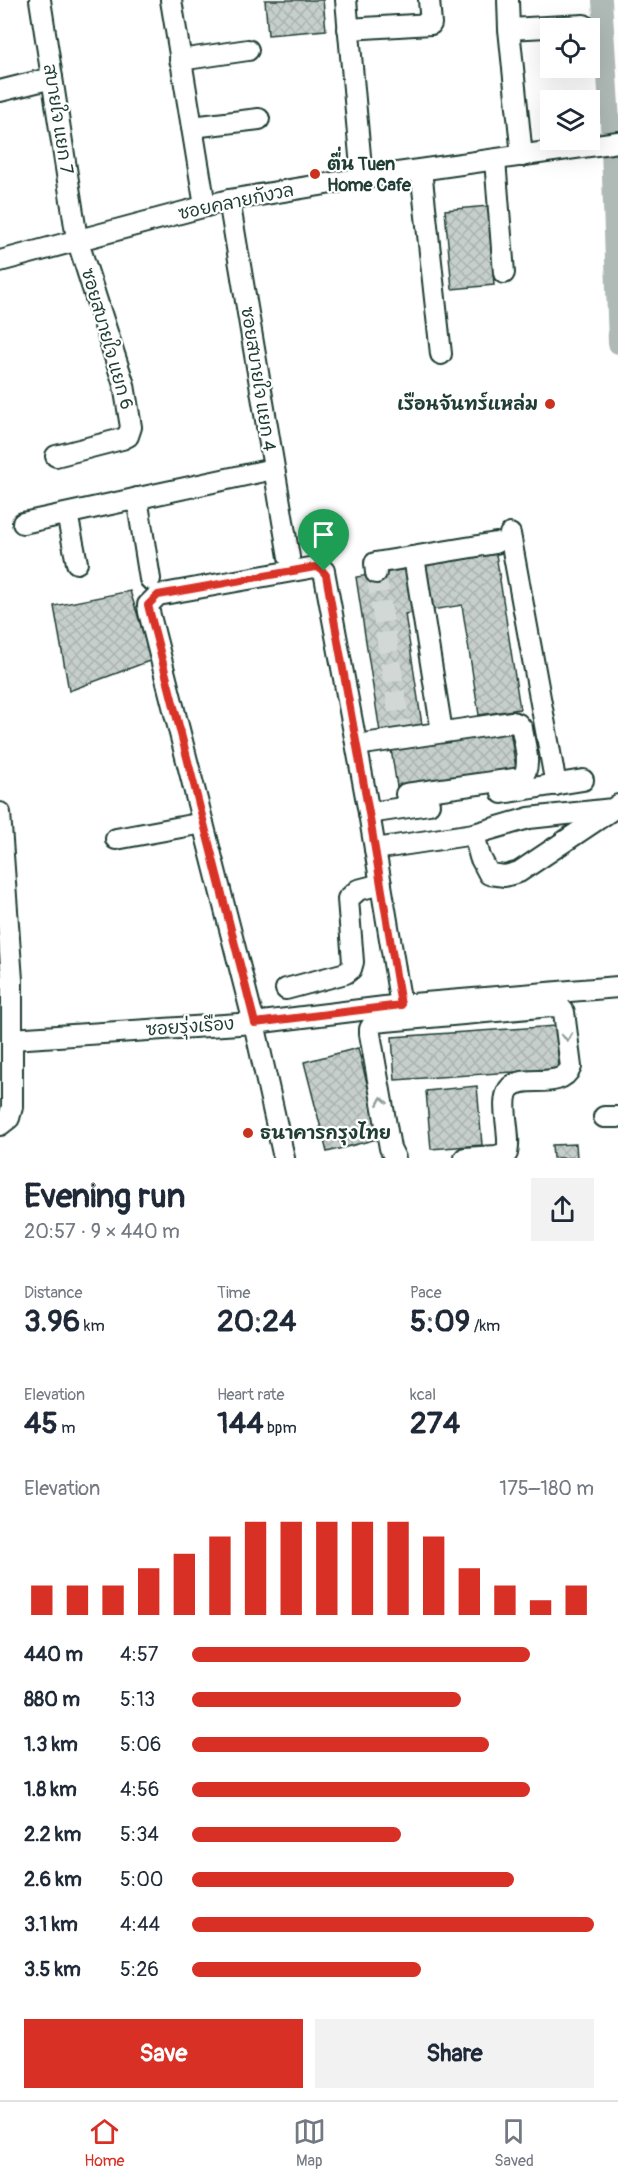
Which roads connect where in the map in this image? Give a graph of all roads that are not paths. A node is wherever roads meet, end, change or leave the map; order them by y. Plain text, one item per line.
1 (40, 0) edge
2 (171, 0) edge
3 (346, 0) edge
4 (429, 0) edge
5 (508, 0) edge
6 (540, 27) edge
7 (348, 29) junction
8 (509, 29) junction
9 (248, 50) dead end
10 (180, 60) junction
11 (52, 78) junction
12 (0, 91) edge
13 (260, 119) dead end
14 (192, 127) junction
15 (618, 142) edge
16 (522, 156) junction
17 (495, 160) junction
18 (421, 170) junction
19 (362, 178) junction
20 (229, 200) junction
21 (205, 206) junction
22 (77, 239) junction
23 (0, 261) edge
24 (504, 273) dead end
25 (441, 354) dead end
26 (56, 456) dead end
27 (273, 469) junction
28 (137, 498) junction
29 (67, 514) junction
30 (23, 523) dead end
31 (289, 557) dead end
32 (414, 557) junction
33 (76, 563) dead end
34 (376, 573) dead end
35 (150, 579) dead end
36 (442, 732) junction
37 (357, 745) junction
38 (584, 780) dead end
39 (556, 785) junction
40 (406, 794) dead end
41 (616, 807) edge
42 (0, 813) edge
43 (369, 813) junction
44 (203, 823) junction
45 (474, 834) junction
46 (116, 839) dead end
47 (375, 849) junction
48 (381, 884) junction
49 (6, 981) edge
50 (618, 987) edge
51 (286, 989) dead end
52 (401, 1005) junction
53 (255, 1023) junction
54 (12, 1039) junction
55 (0, 1125) edge
56 (284, 1158) edge
57 (395, 1158) edge
58 (465, 1158) edge

1 - 11 street, สบายใจ แยก 7
2 - 10 street
3 - 7 street
4 - 7 street
5 - 8 street
6 - 8 street
7 - 19 street
8 - 16 street
9 - 10 street
10 - 14 street
11 - 12 street
11 - 22 street, สบายใจ แยก 7
13 - 14 street
14 - 21 street
15 - 16 street, ซอยคลายกังวล
16 - 17 street, ซอยคลายกังวล
17 - 18 street, ซอยคลายกังวล
17 - 24 street
18 - 19 street, ซอยคลายกังวล
18 - 25 street
19 - 20 street, ซอยคลายกังวล
20 - 21 street, ซอยคลายกังวล
20 - 27 street, ซอยสบายใจ แยก 4
21 - 22 street, ซอยคลายกังวล
22 - 23 street, ซอยคลายกังวล
22 - 26 street, ซอยสบายใจ แยก 6
27 - 28 street
27 - 31 street, ซอยสบายใจ แยก 4
28 - 29 street
28 - 35 street
29 - 30 street
29 - 33 street
32 - 34 street
32 - 36 street
32 - 39 street
36 - 37 street
36 - 40 street
37 - 43 street
37 - 44 street
38 - 39 street
39 - 43 street
41 - 45 street
41 - 45 street
42 - 49 street
43 - 47 street
44 - 46 street
44 - 53 street
45 - 47 street
47 - 48 street
48 - 51 street
48 - 52 street
49 - 54 street
50 - 52 street, ซอยรุ่งเรือง
52 - 53 street, ซอยรุ่งเรือง
53 - 54 street, ซอยรุ่งเรือง
53 - 56 street
54 - 55 street
57 -> 58 street

